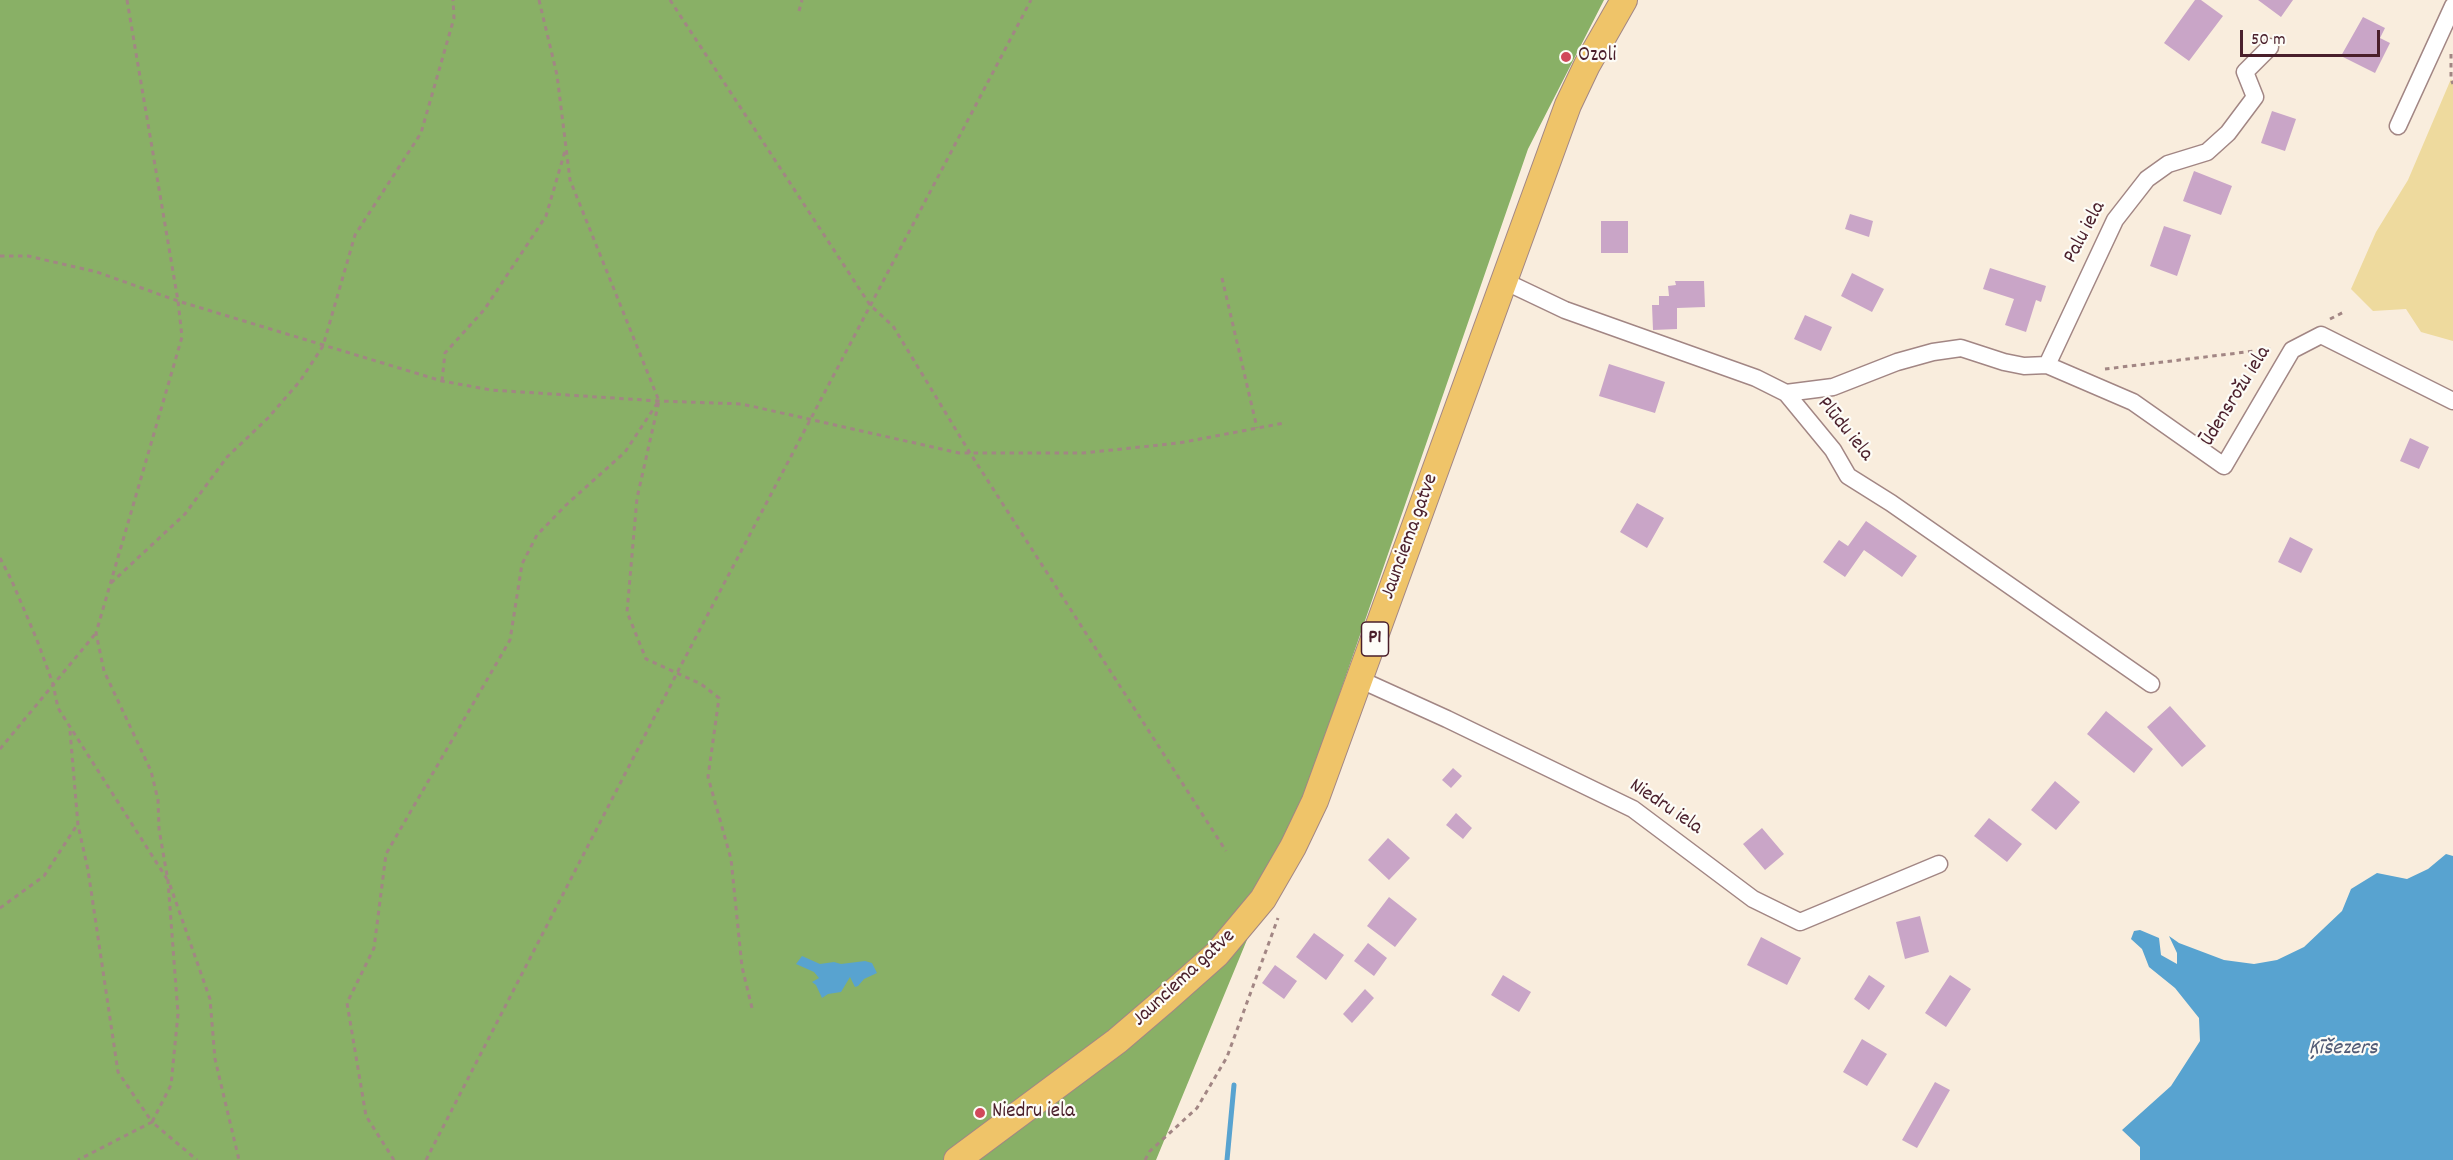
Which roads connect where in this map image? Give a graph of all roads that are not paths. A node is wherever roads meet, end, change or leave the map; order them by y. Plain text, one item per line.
1 (1624, 0) edge
2 (2453, 6) edge
3 (2270, 47) dead end
4 (2398, 126) dead end
5 (1504, 281) junction
6 (2047, 365) junction
7 (1786, 393) junction
8 (2453, 401) edge
9 (1361, 680) junction
10 (2151, 684) dead end
11 (1939, 864) dead end
12 (957, 1160) edge

1 - 5 main road, Jaunciema gatve / P1
2 - 4 street
3 - 6 street, Palu iela
5 - 7 street, Plūdu iela
5 - 9 main road, Jaunciema gatve / P1
6 - 7 street, Ūdensrožu iela
6 - 8 street, Ūdensrožu iela
7 - 10 street, Plūdu iela
9 - 11 street, Niedru iela
9 - 12 main road, Jaunciema gatve / P1

